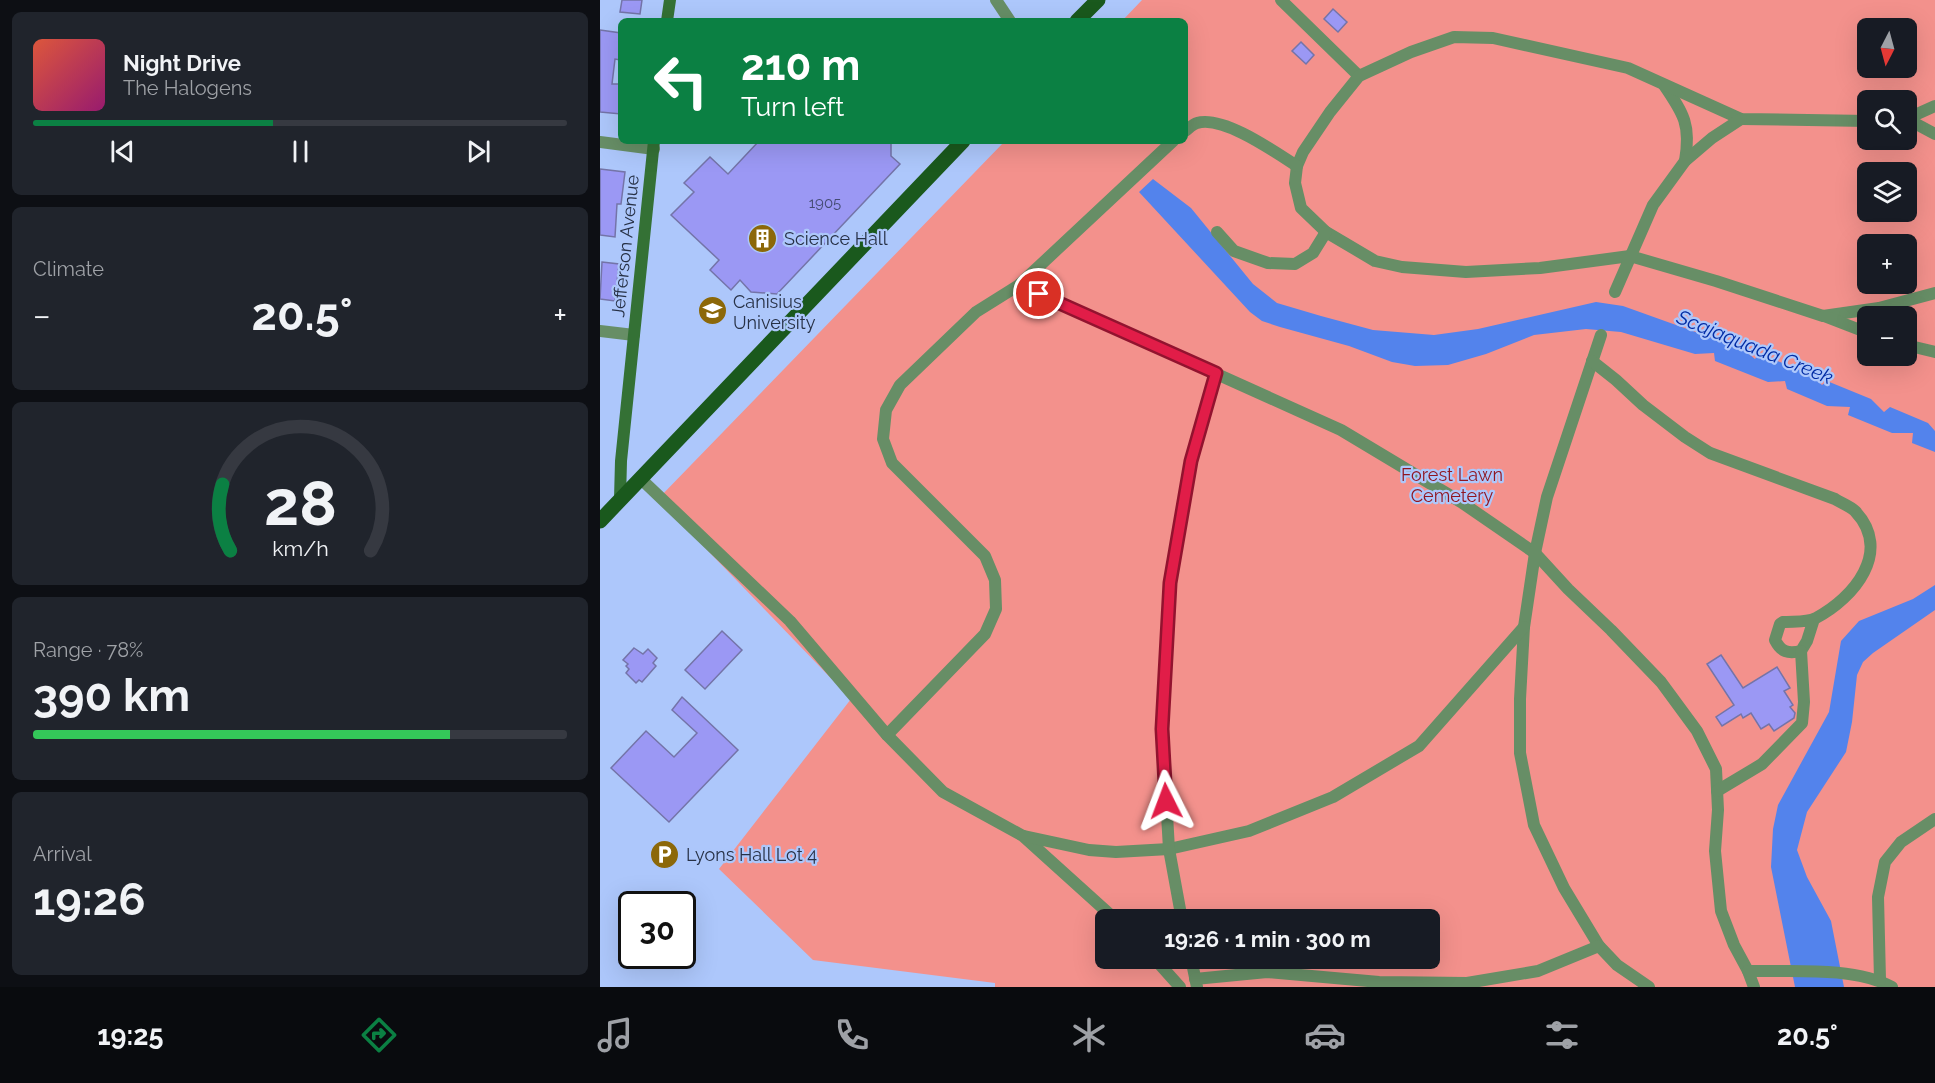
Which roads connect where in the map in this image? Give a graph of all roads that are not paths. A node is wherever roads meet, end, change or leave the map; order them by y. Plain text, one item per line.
1 (670, 0) edge
2 (996, 0) edge
3 (1098, 0) edge
4 (1281, 0) edge
5 (667, 18) edge
6 (1008, 18) edge
7 (1080, 18) edge
8 (1359, 76) junction
9 (1663, 84) junction
10 (1935, 106) edge
11 (1917, 114) edge
12 (1741, 119) junction
13 (1857, 121) edge
14 (1917, 124) edge
15 (1188, 129) edge
16 (1935, 134) edge
17 (600, 142) edge
18 (618, 143) edge
19 (636, 144) edge
20 (960, 144) edge
21 (654, 145) edge
22 (1169, 145) edge
23 (1685, 161) junction
24 (1297, 166) junction
25 (1217, 232) dead end
26 (1326, 232) junction
27 (1630, 256) junction
28 (1019, 285) junction
29 (1615, 292) dead end
30 (1935, 292) edge
31 (1823, 316) junction
32 (1857, 329) edge
33 (600, 331) edge
34 (634, 335) junction
35 (1601, 335) dead end
36 (1917, 348) edge
37 (1935, 352) edge
38 (1592, 361) junction
39 (1216, 373) junction
40 (641, 479) junction
41 (620, 499) junction
42 (600, 521) edge
43 (1535, 553) junction
44 (1814, 619) junction
45 (1524, 627) junction
46 (1801, 651) junction
47 (887, 735) junction
48 (1717, 791) junction
49 (1935, 819) edge
50 (1023, 836) junction
51 (1169, 849) junction
52 (1104, 909) edge
53 (1180, 909) edge
54 (1599, 946) junction
55 (1164, 969) edge
56 (1748, 971) junction
57 (1880, 981) junction
58 (1196, 983) edge
59 (1180, 987) edge
60 (1649, 987) edge
61 (1754, 987) edge
62 (1892, 987) edge

1 - 5 street
2 - 6 street
3 - 7 main road
4 - 8 street
8 - 9 street
8 - 24 street
9 - 12 street
9 - 23 street
10 - 11 street
12 - 13 street
12 - 23 street
14 - 16 street
15 - 24 street
17 - 18 street
19 - 21 street
20 - 40 main road
21 - 34 street, Jefferson Avenue
22 - 28 street
23 - 27 street
24 - 26 street
25 - 26 street
26 - 27 street
27 - 29 street
27 - 31 street
28 - 39 street
28 - 47 street
30 - 31 street
31 - 32 street
33 - 34 street
34 - 41 street, Jefferson Avenue
35 - 38 street
36 - 37 street
38 - 43 street
38 - 44 street
39 - 43 street
39 - 51 street
40 - 41 main road
40 - 47 street
41 - 42 main road
43 - 45 street
43 - 48 street
44 - 46 street
44 - 46 street
45 - 51 street
45 - 54 street
46 - 48 street
47 - 50 street
48 - 56 street
49 - 57 street
50 - 51 street
50 - 52 street
51 - 53 street
54 - 58 street
54 - 60 street
55 - 59 street
56 - 57 street
56 - 61 street
57 - 62 street

